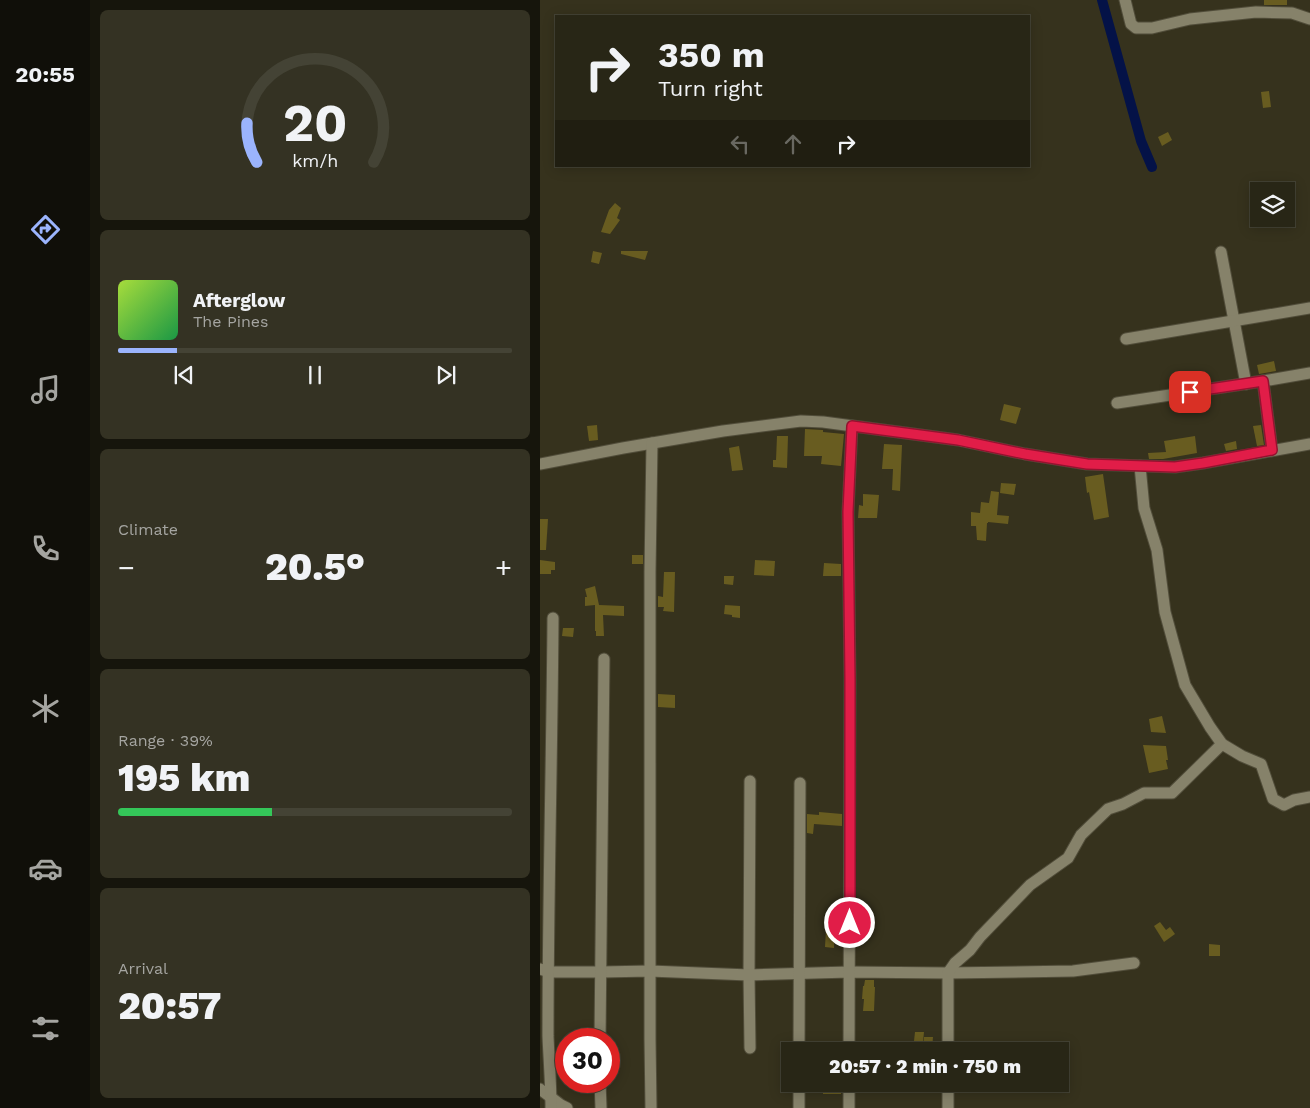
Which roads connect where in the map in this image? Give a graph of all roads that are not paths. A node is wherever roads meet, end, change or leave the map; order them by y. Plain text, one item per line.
1 (1125, 0) edge
2 (1310, 19) edge
3 (1221, 252) dead end
4 (1310, 308) edge
5 (1234, 320) junction
6 (1126, 339) dead end
7 (1310, 373) edge
8 (1263, 381) junction
9 (1246, 384) junction
10 (1117, 403) dead end
11 (852, 426) junction
12 (652, 443) junction
13 (1310, 444) edge
14 (1272, 450) junction
15 (540, 464) edge
16 (1140, 466) junction
17 (553, 618) dead end
18 (604, 659) dead end
19 (1222, 744) junction
20 (750, 781) dead end
21 (800, 783) dead end
22 (1310, 796) edge
23 (1134, 963) dead end
24 (544, 970) edge
25 (650, 971) junction
26 (601, 972) junction
27 (849, 972) junction
28 (948, 973) junction
29 (799, 974) junction
30 (749, 975) junction
31 (600, 1028) edge
32 (799, 1042) edge
33 (849, 1042) edge
34 (948, 1042) edge
35 (750, 1048) dead end
36 (540, 1089) edge
37 (799, 1092) edge
38 (849, 1092) edge
39 (948, 1092) edge
40 (600, 1093) edge
41 (551, 1102) edge
42 (566, 1108) edge
43 (601, 1108) edge
44 (651, 1108) edge
45 (799, 1108) edge
46 (849, 1108) edge
47 (948, 1108) edge

1 - 2 street
3 - 5 street
4 - 5 street
5 - 6 street
5 - 9 street
7 - 8 street
8 - 9 street
8 - 14 street
9 - 10 street
11 - 12 street
11 - 16 street
11 - 27 street
12 - 15 street
12 - 25 street
13 - 14 street
14 - 16 street
16 - 19 street
17 - 24 street
18 - 26 street
19 - 22 street
19 - 28 street
20 - 30 street
21 - 29 street
23 - 28 street
24 - 26 street
24 - 41 street
25 - 26 street
25 - 30 street
25 - 44 street
26 - 31 street
27 - 28 street
27 - 29 street
27 - 33 street
28 - 34 street
29 - 30 street
29 - 32 street
30 - 35 street
36 - 41 street
37 - 45 street
38 - 46 street
39 - 47 street
40 - 43 street
41 - 42 street

